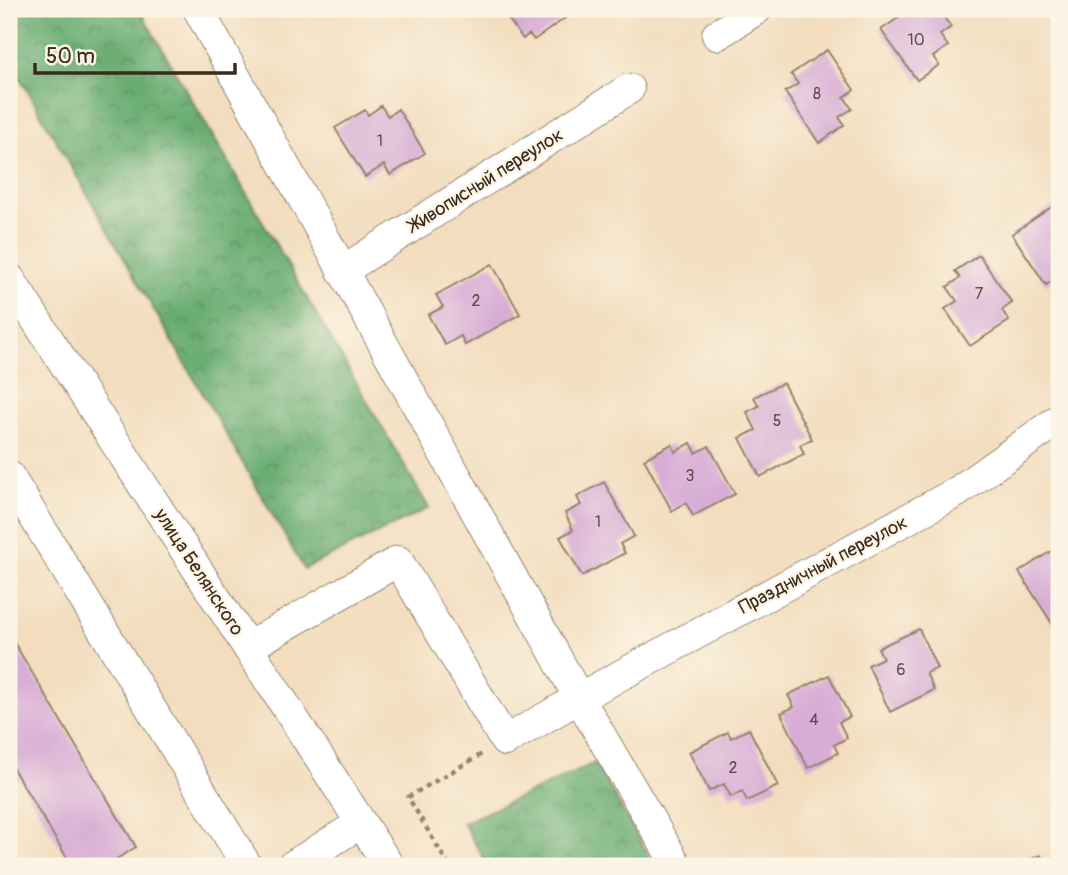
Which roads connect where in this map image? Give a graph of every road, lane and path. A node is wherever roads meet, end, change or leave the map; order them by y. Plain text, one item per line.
1 (198, 9) edge
2 (757, 9) edge
3 (717, 35) dead end
4 (629, 89) dead end
5 (342, 271) junction
6 (9, 278) edge
7 (1059, 419) edge
8 (9, 476) edge
9 (248, 647) junction
10 (579, 698) junction
11 (505, 741) junction
12 (361, 823) junction
13 (247, 866) edge
14 (292, 866) edge
15 (389, 866) edge
16 (449, 866) edge
17 (677, 866) edge

1 - 5 street
2 - 3 street
4 - 5 street, Живописный переулок
5 - 10 street
6 - 9 street, улица Белянского
7 - 10 street, Праздничный переулок
8 - 13 street
9 - 11 street
9 - 12 street, улица Белянского
10 - 11 street, Праздничный переулок
10 - 17 street
11 - 16 path
12 - 14 street
12 - 15 street, улица Белянского

